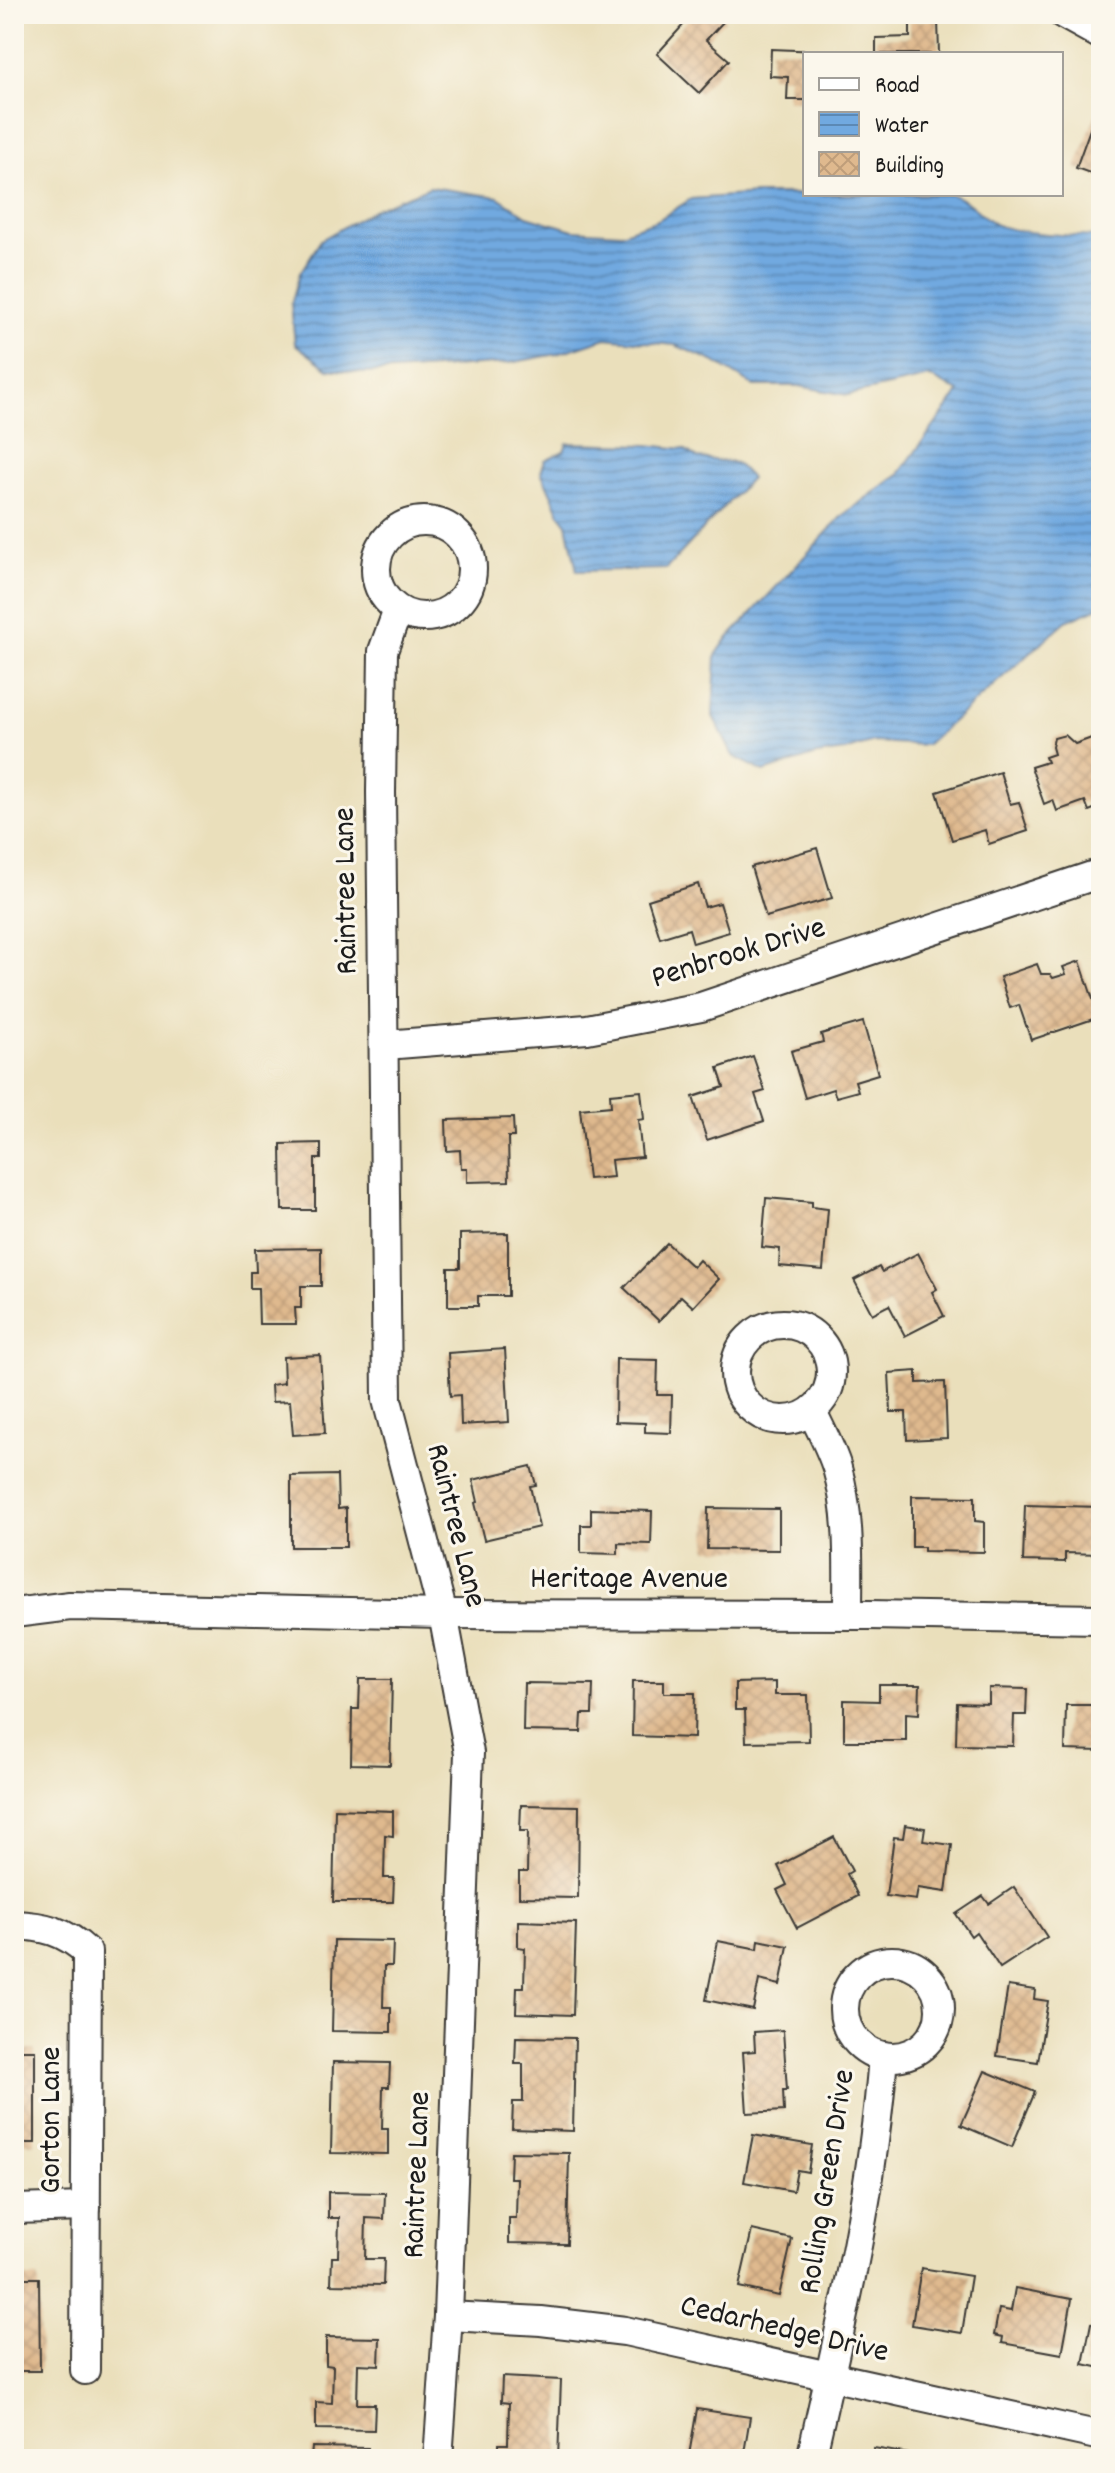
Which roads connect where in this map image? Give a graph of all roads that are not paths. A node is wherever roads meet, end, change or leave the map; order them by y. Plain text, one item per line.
1 (1063, 14) edge
2 (1101, 35) edge
3 (398, 610) dead end
4 (1101, 873) edge
5 (385, 1045) junction
6 (812, 1411) dead end
7 (14, 1613) edge
8 (443, 1614) junction
9 (848, 1615) junction
10 (1101, 1619) edge
11 (14, 1925) edge
12 (883, 2056) dead end
13 (86, 2207) junction
14 (14, 2209) edge
15 (448, 2316) junction
16 (85, 2370) dead end
17 (830, 2376) junction
18 (1101, 2436) edge
19 (438, 2459) edge
20 (811, 2459) edge

1 - 2 street
3 - 5 street, Raintree Lane
4 - 5 street, Penbrook Drive
5 - 8 street, Raintree Lane
6 - 9 street
7 - 8 street, Heritage Avenue
8 - 9 street, Heritage Avenue
8 - 15 street, Raintree Lane
9 - 10 street, Heritage Avenue
11 - 13 street, Gorton Lane
12 - 17 street, Rolling Green Drive
13 - 14 street
13 - 16 street, Gorton Lane
15 - 17 street, Cedarhedge Drive
15 - 19 street, Raintree Lane
17 - 18 street, Cedarhedge Drive
17 - 20 street, Rolling Green Drive

